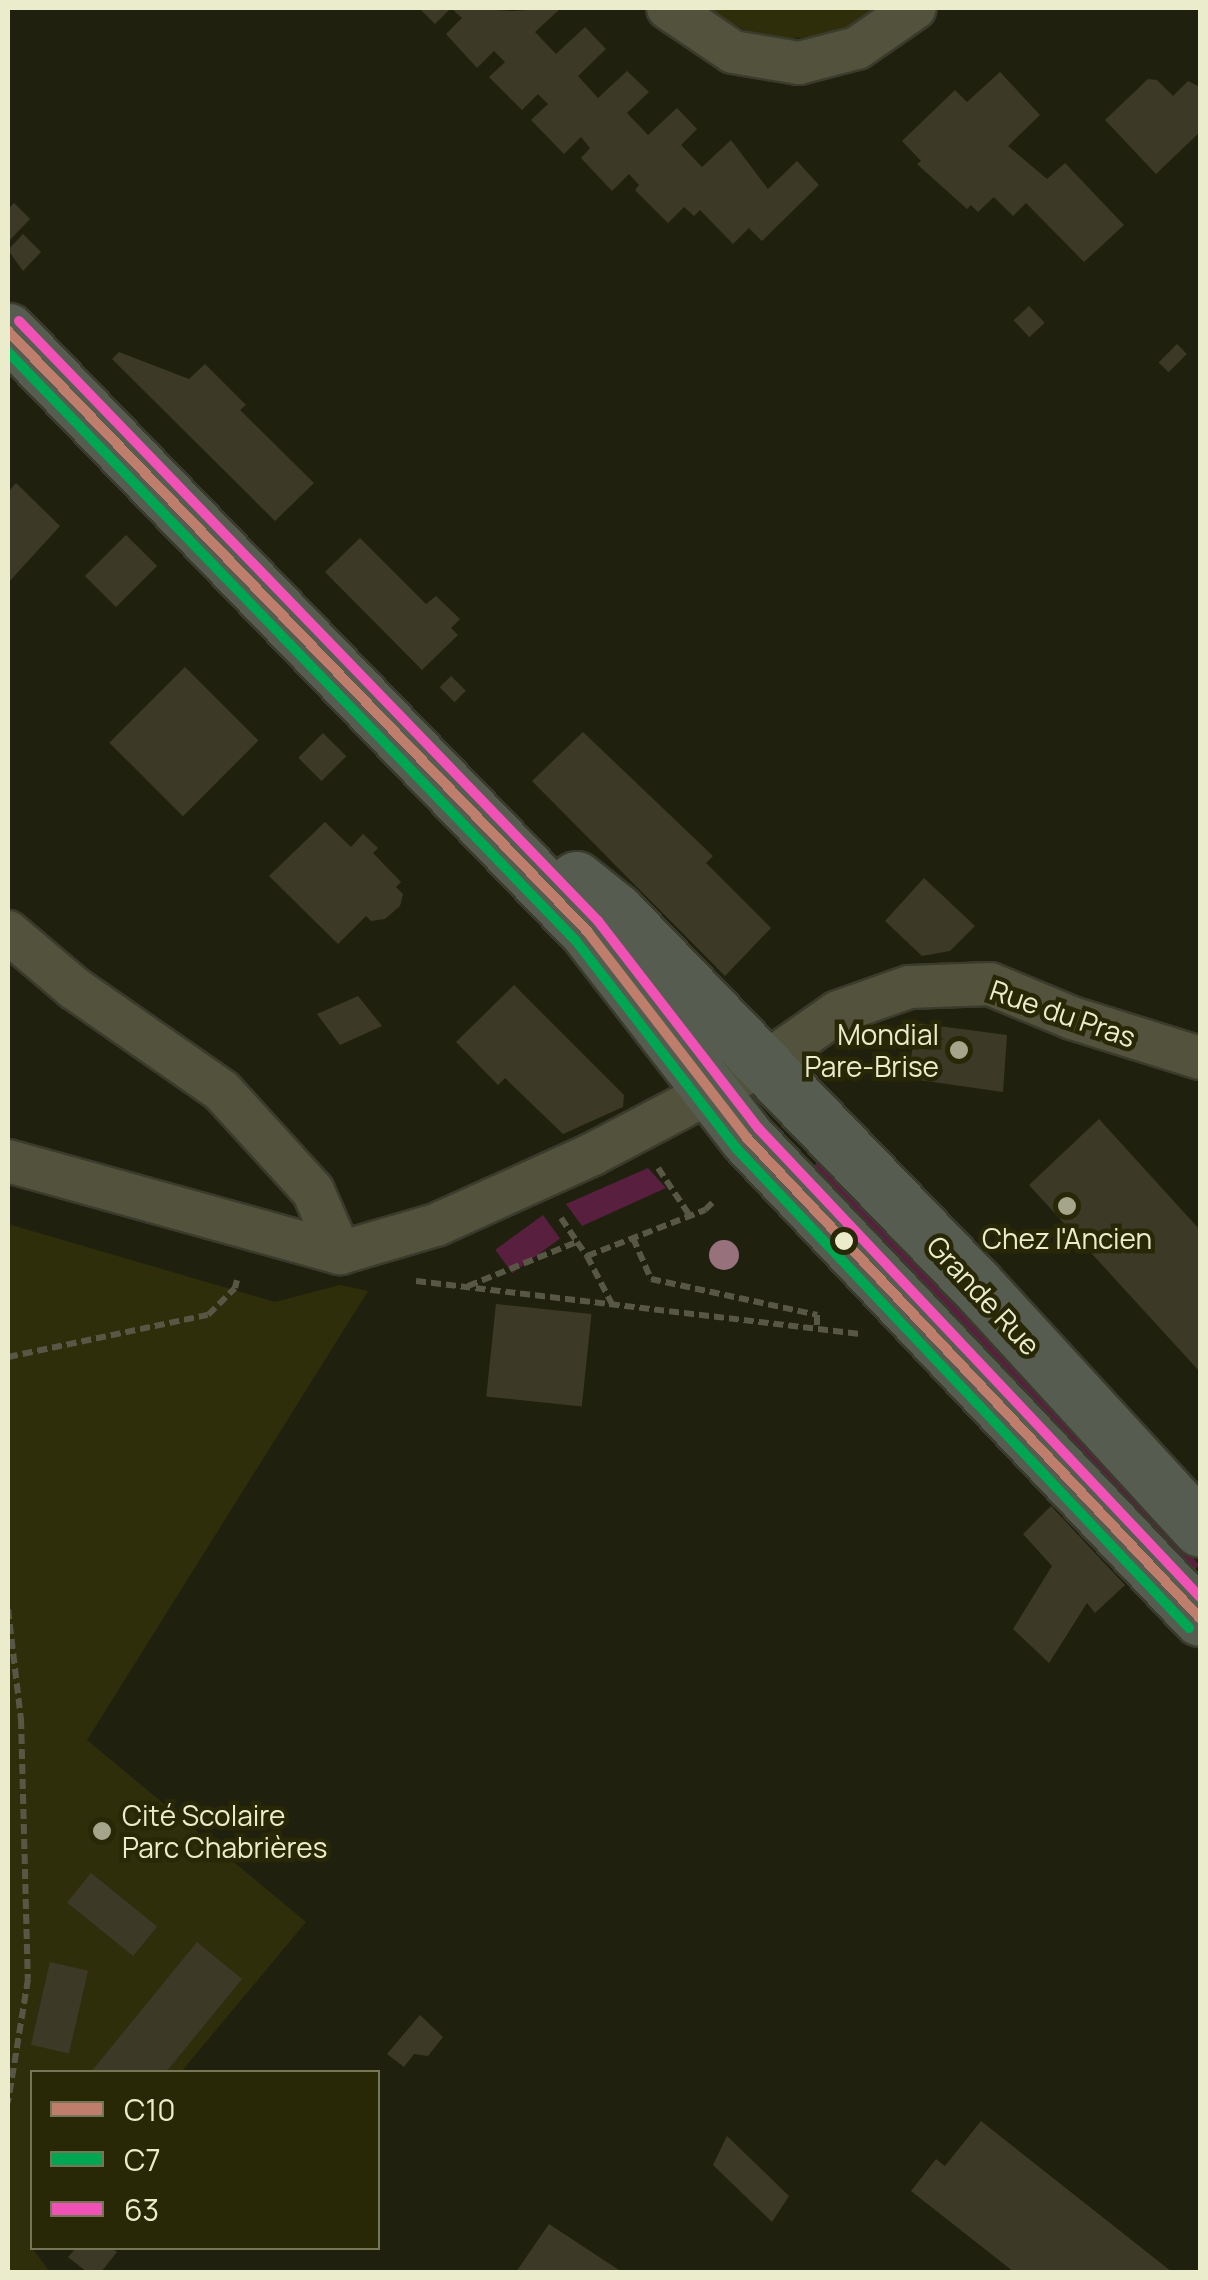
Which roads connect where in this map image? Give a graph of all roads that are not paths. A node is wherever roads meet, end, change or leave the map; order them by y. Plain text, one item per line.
1 (668, 8) edge
2 (914, 8) edge
3 (8, 330) edge
4 (419, 752) junction
5 (8, 932) edge
6 (1200, 1058) edge
7 (764, 1064) junction
8 (710, 1094) junction
9 (8, 1161) edge
10 (340, 1253) junction
11 (1200, 1530) edge
12 (1200, 1618) edge

1 - 2 street
3 - 4 main road
4 - 7 main road, Grande Rue
4 - 8 main road
5 - 10 street
6 - 7 street, Rue du Pras
7 - 8 street, Rue du Pras
7 - 11 main road, Grande Rue
8 - 10 street, Rue du Pras
8 - 12 main road
9 - 10 street

